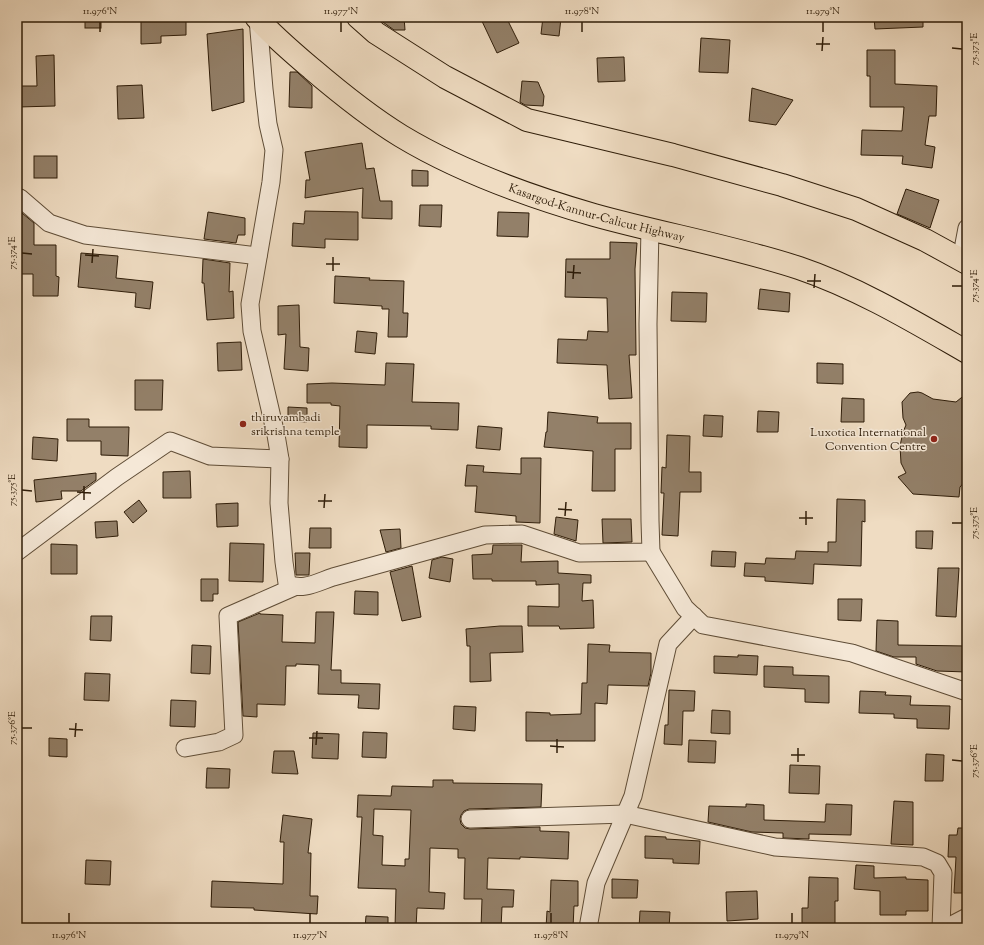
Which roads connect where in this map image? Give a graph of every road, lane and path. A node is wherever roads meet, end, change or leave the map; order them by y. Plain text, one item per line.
1 (358, 17) edge
2 (257, 18) edge
3 (17, 199) edge
4 (650, 228) junction
5 (967, 228) edge
6 (258, 256) junction
7 (964, 261) edge
8 (967, 352) edge
9 (280, 459) junction
10 (17, 552) edge
11 (651, 552) junction
12 (294, 588) junction
13 (694, 616) junction
14 (967, 692) edge
15 (186, 748) dead end
16 (625, 814) junction
17 (470, 819) dead end
18 (967, 917) edge
19 (588, 928) edge
20 (941, 928) edge
21 (946, 928) edge

1 - 7 highway
2 - 4 highway, Kasargod-Kannur-Calicut Highway
2 - 6 street
3 - 6 street
4 - 8 highway, Kasargod-Kannur-Calicut Highway
4 - 11 street
5 - 7 street
6 - 9 street
9 - 10 street
9 - 12 street
11 - 12 street
11 - 13 street
12 - 15 street
13 - 14 street
13 - 16 street
16 - 17 street
16 - 19 street
16 - 20 street
18 - 21 street

